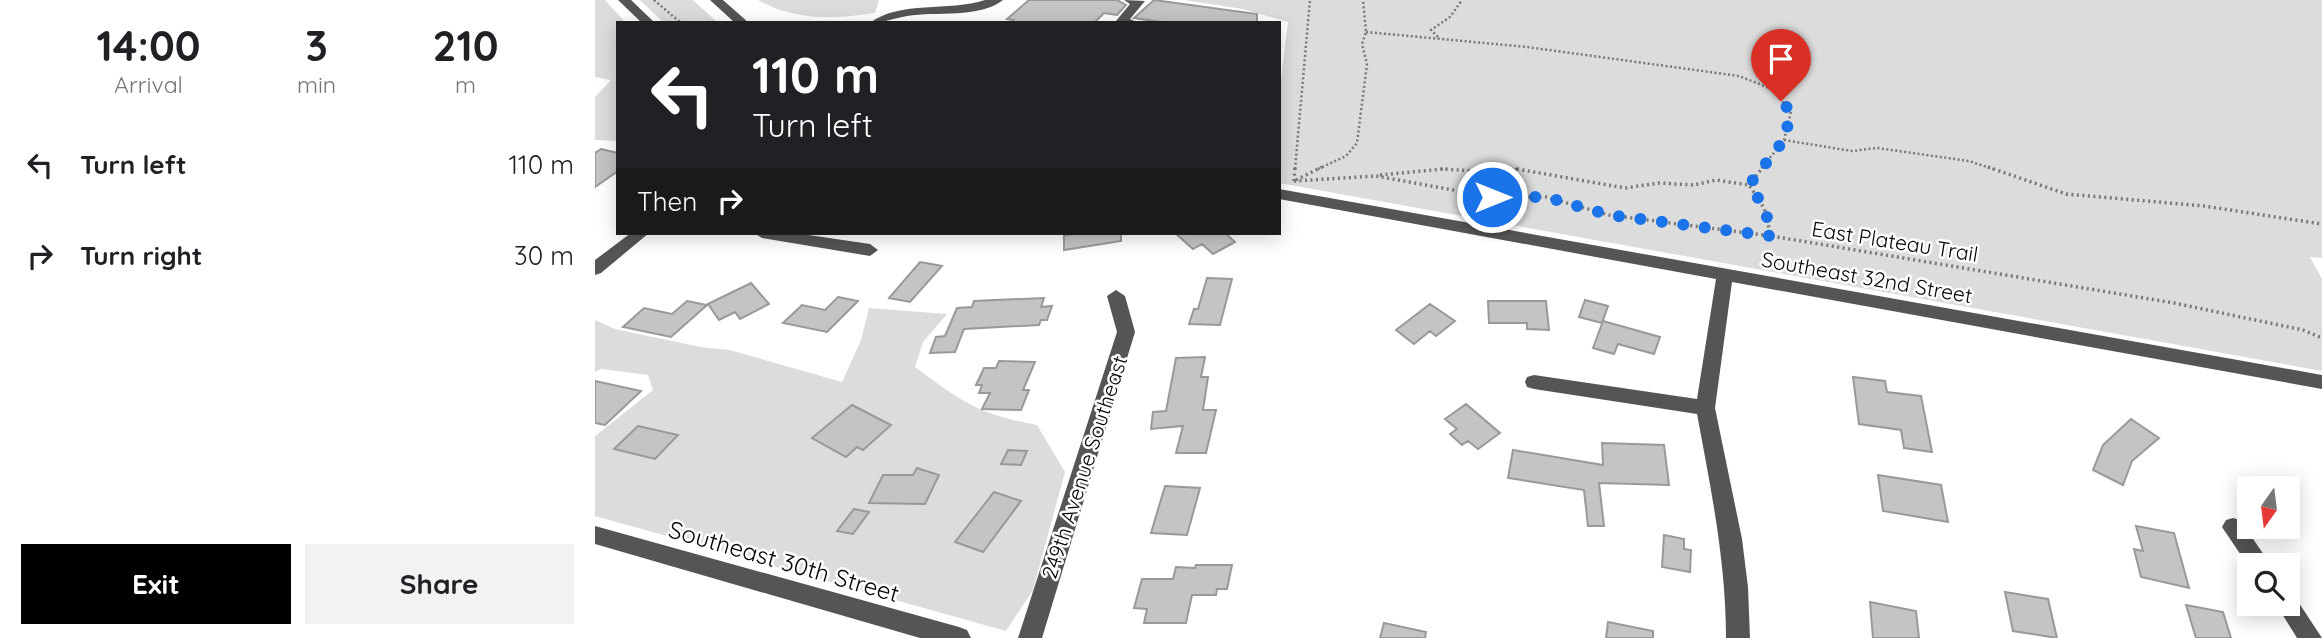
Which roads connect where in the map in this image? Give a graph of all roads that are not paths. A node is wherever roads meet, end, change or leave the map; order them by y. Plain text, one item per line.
1 (624, 0) edge
2 (716, 0) edge
3 (997, 0) edge
4 (1130, 0) edge
5 (647, 21) edge
6 (741, 21) edge
7 (880, 21) edge
8 (1122, 21) edge
9 (1281, 194) edge
10 (638, 235) edge
11 (775, 235) edge
12 (870, 250) dead end
13 (595, 269) edge
14 (1725, 274) junction
15 (1116, 296) dead end
16 (1534, 382) dead end
17 (2322, 382) edge
18 (1705, 408) junction
19 (2233, 527) dead end
20 (595, 535) edge
21 (2251, 553) edge
22 (2295, 616) edge
23 (959, 638) edge
24 (1030, 638) edge
25 (1738, 638) edge
26 (2311, 638) edge

1 - 5 street
2 - 6 street
3 - 7 street
4 - 8 street
9 - 14 street, Southeast 32nd Street
10 - 13 street
11 - 12 street
14 - 17 street, Southeast 32nd Street
14 - 18 street
15 - 24 street, 249th Avenue Southeast
16 - 18 street
18 - 25 street
19 - 21 street
20 - 23 street, Southeast 30th Street
22 - 26 street

